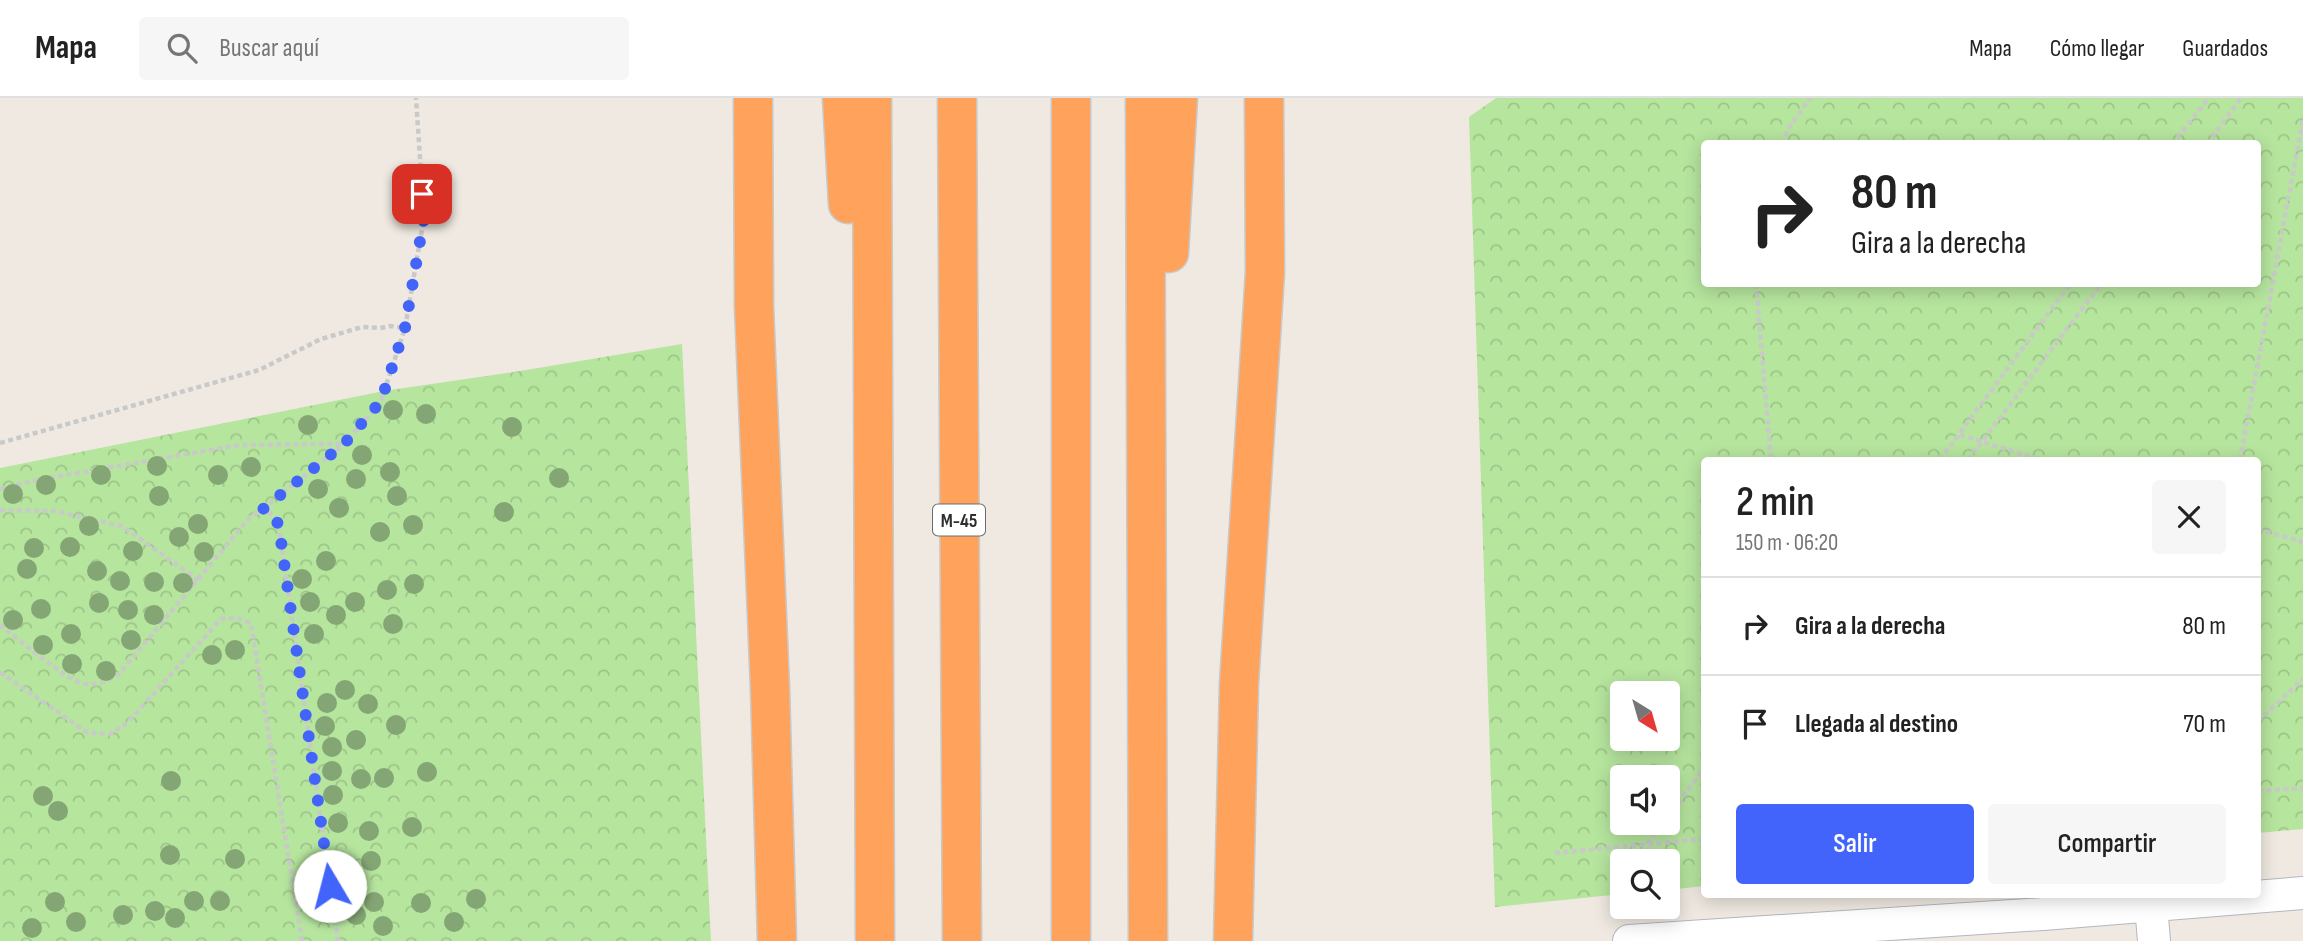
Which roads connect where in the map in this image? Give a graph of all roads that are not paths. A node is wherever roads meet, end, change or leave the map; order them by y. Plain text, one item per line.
1 (753, 98) edge
2 (842, 98) edge
3 (872, 98) edge
4 (957, 98) edge
5 (1071, 98) edge
6 (1145, 98) edge
7 (1178, 98) edge
8 (1264, 98) edge
9 (873, 668) junction
10 (1146, 671) junction
11 (2303, 892) edge
12 (2261, 896) edge
13 (2233, 898) edge
14 (2151, 905) junction
15 (776, 941) edge
16 (875, 941) edge
17 (962, 941) edge
18 (1071, 941) edge
19 (1148, 941) edge
20 (1233, 941) edge
21 (1629, 941) edge
22 (2154, 941) edge

1 - 15 highway
2 - 9 highway
3 - 9 highway
4 - 17 highway, M-45
5 - 18 highway
6 - 10 highway
7 - 10 highway
8 - 20 highway
9 - 16 highway
10 - 19 highway
11 - 12 street
13 - 14 street
14 - 21 street
14 - 22 street

